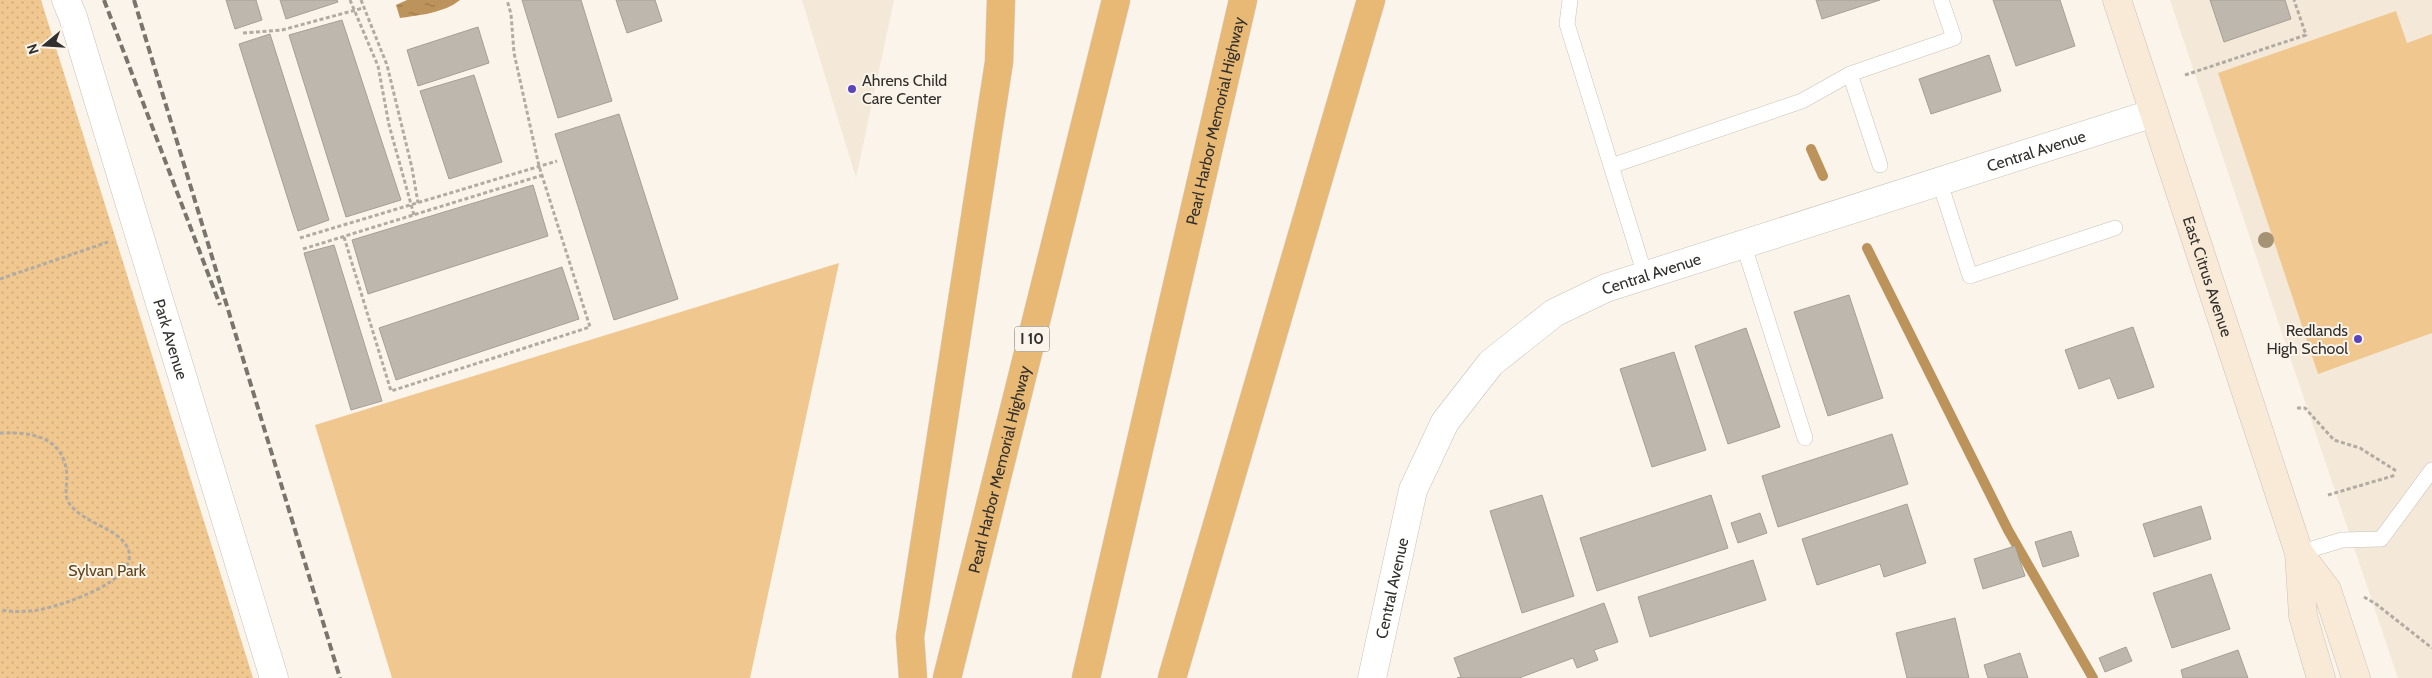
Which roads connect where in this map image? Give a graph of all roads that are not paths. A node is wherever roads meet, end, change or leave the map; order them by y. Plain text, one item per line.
1 (66, 0) edge
2 (1001, 0) edge
3 (1116, 0) edge
4 (1243, 0) edge
5 (1371, 0) edge
6 (1570, 0) edge
7 (1940, 0) edge
8 (2117, 0) edge
9 (1850, 74) junction
10 (2154, 113) junction
11 (1880, 164) dead end
12 (1611, 166) junction
13 (1939, 180) junction
14 (2115, 228) dead end
15 (1743, 242) junction
16 (1646, 275) junction
17 (1806, 438) dead end
18 (2432, 470) edge
19 (2299, 553) junction
20 (274, 678) edge
21 (912, 678) edge
22 (947, 678) edge
23 (1086, 678) edge
24 (1172, 678) edge
25 (1372, 678) edge
26 (2321, 678) edge
27 (2356, 678) edge

1 - 20 street, Park Avenue
2 - 21 highway
3 - 22 highway, Pearl Harbor Memorial Highway / I 10
4 - 23 highway, Pearl Harbor Memorial Highway
5 - 24 highway
6 - 12 lane
7 - 9 lane
8 - 10 main road, East Citrus Avenue
9 - 11 lane
9 - 12 lane
10 - 13 street, Central Avenue
10 - 19 main road, East Citrus Avenue
12 - 16 lane
13 - 14 lane
13 - 15 street, Central Avenue
15 - 16 street, Central Avenue
15 - 17 lane
16 - 25 street, Central Avenue
18 - 19 lane
19 - 26 main road, East Citrus Avenue
19 - 27 main road, East Citrus Avenue

